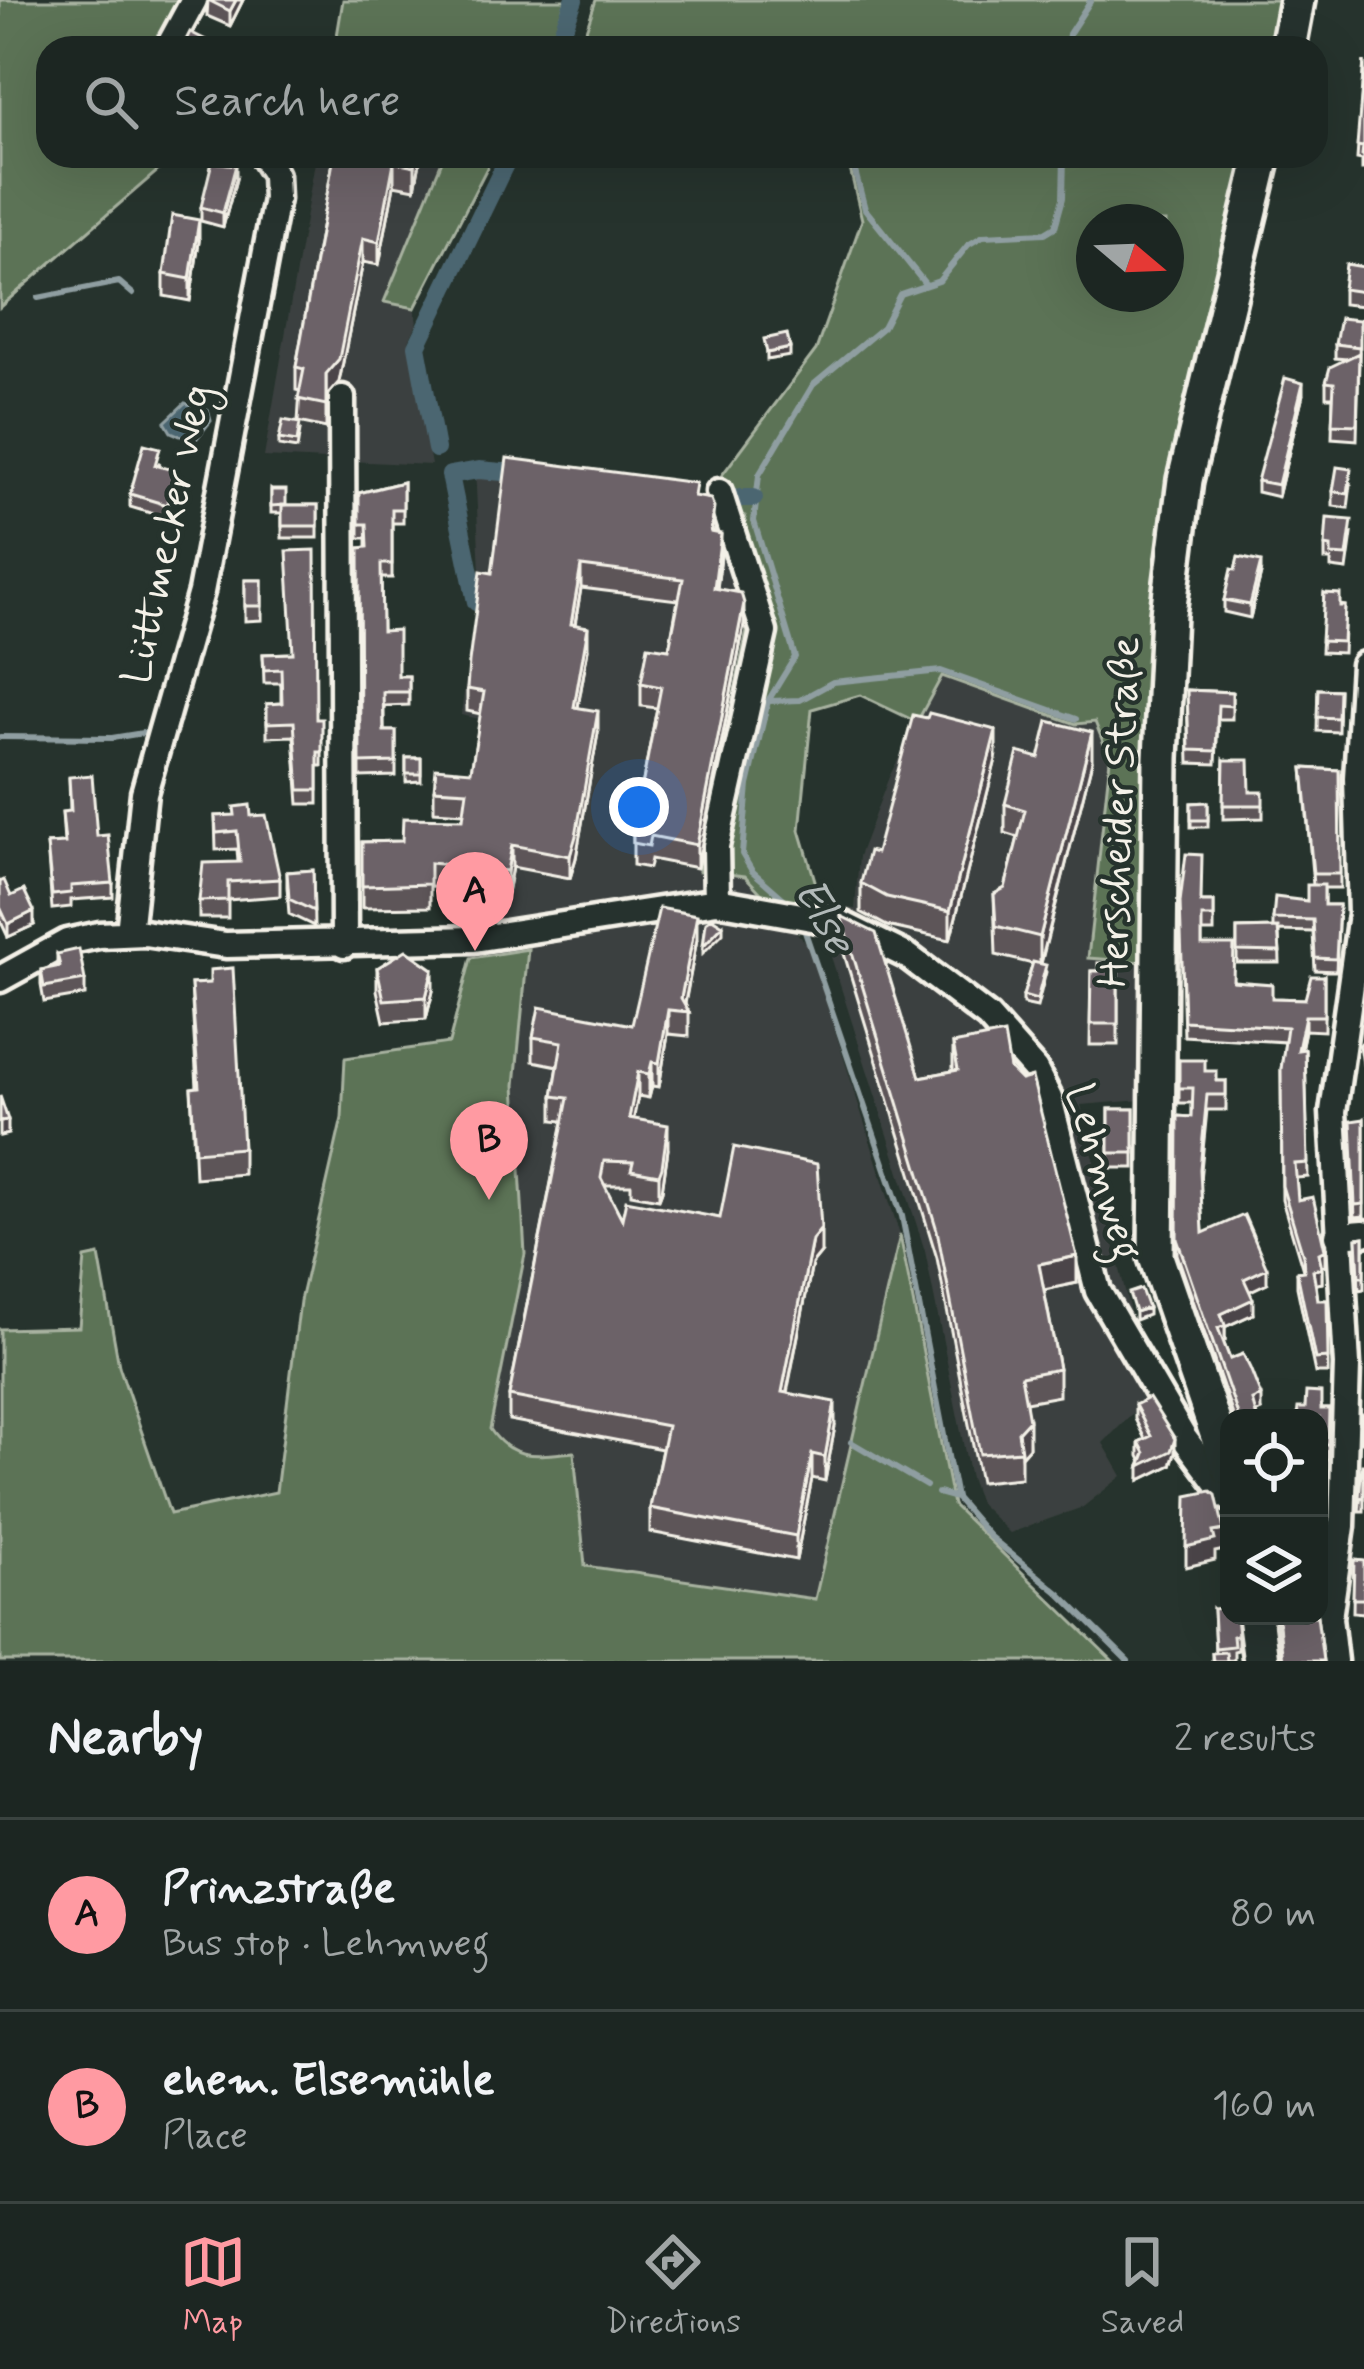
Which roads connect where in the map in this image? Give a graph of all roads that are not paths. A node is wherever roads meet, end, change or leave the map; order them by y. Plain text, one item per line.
1 (194, 0) edge
2 (1297, 0) edge
3 (174, 36) edge
4 (1290, 36) edge
5 (271, 168) edge
6 (1260, 168) edge
7 (342, 398) dead end
8 (719, 492) dead end
9 (1364, 665) edge
10 (717, 901) junction
11 (137, 933) junction
12 (344, 945) junction
13 (0, 979) edge
14 (1364, 1232) edge
15 (1338, 1235) junction
16 (1220, 1442) edge
17 (1220, 1486) edge
18 (1328, 1588) edge
19 (1328, 1613) edge
20 (1256, 1625) edge
21 (1261, 1661) edge
22 (1334, 1661) edge

1 - 3 street
2 - 4 main road
5 - 11 street, Lüttmecker Weg
6 - 16 main road, Herscheider Straße
7 - 12 street
8 - 10 street
9 - 15 street
10 - 12 street, Lehmweg
10 - 17 street, Lehmweg
11 - 12 street, Lehmweg
11 - 13 street, Lehmweg
14 - 15 street
15 - 18 street
19 - 22 street
20 - 21 main road

